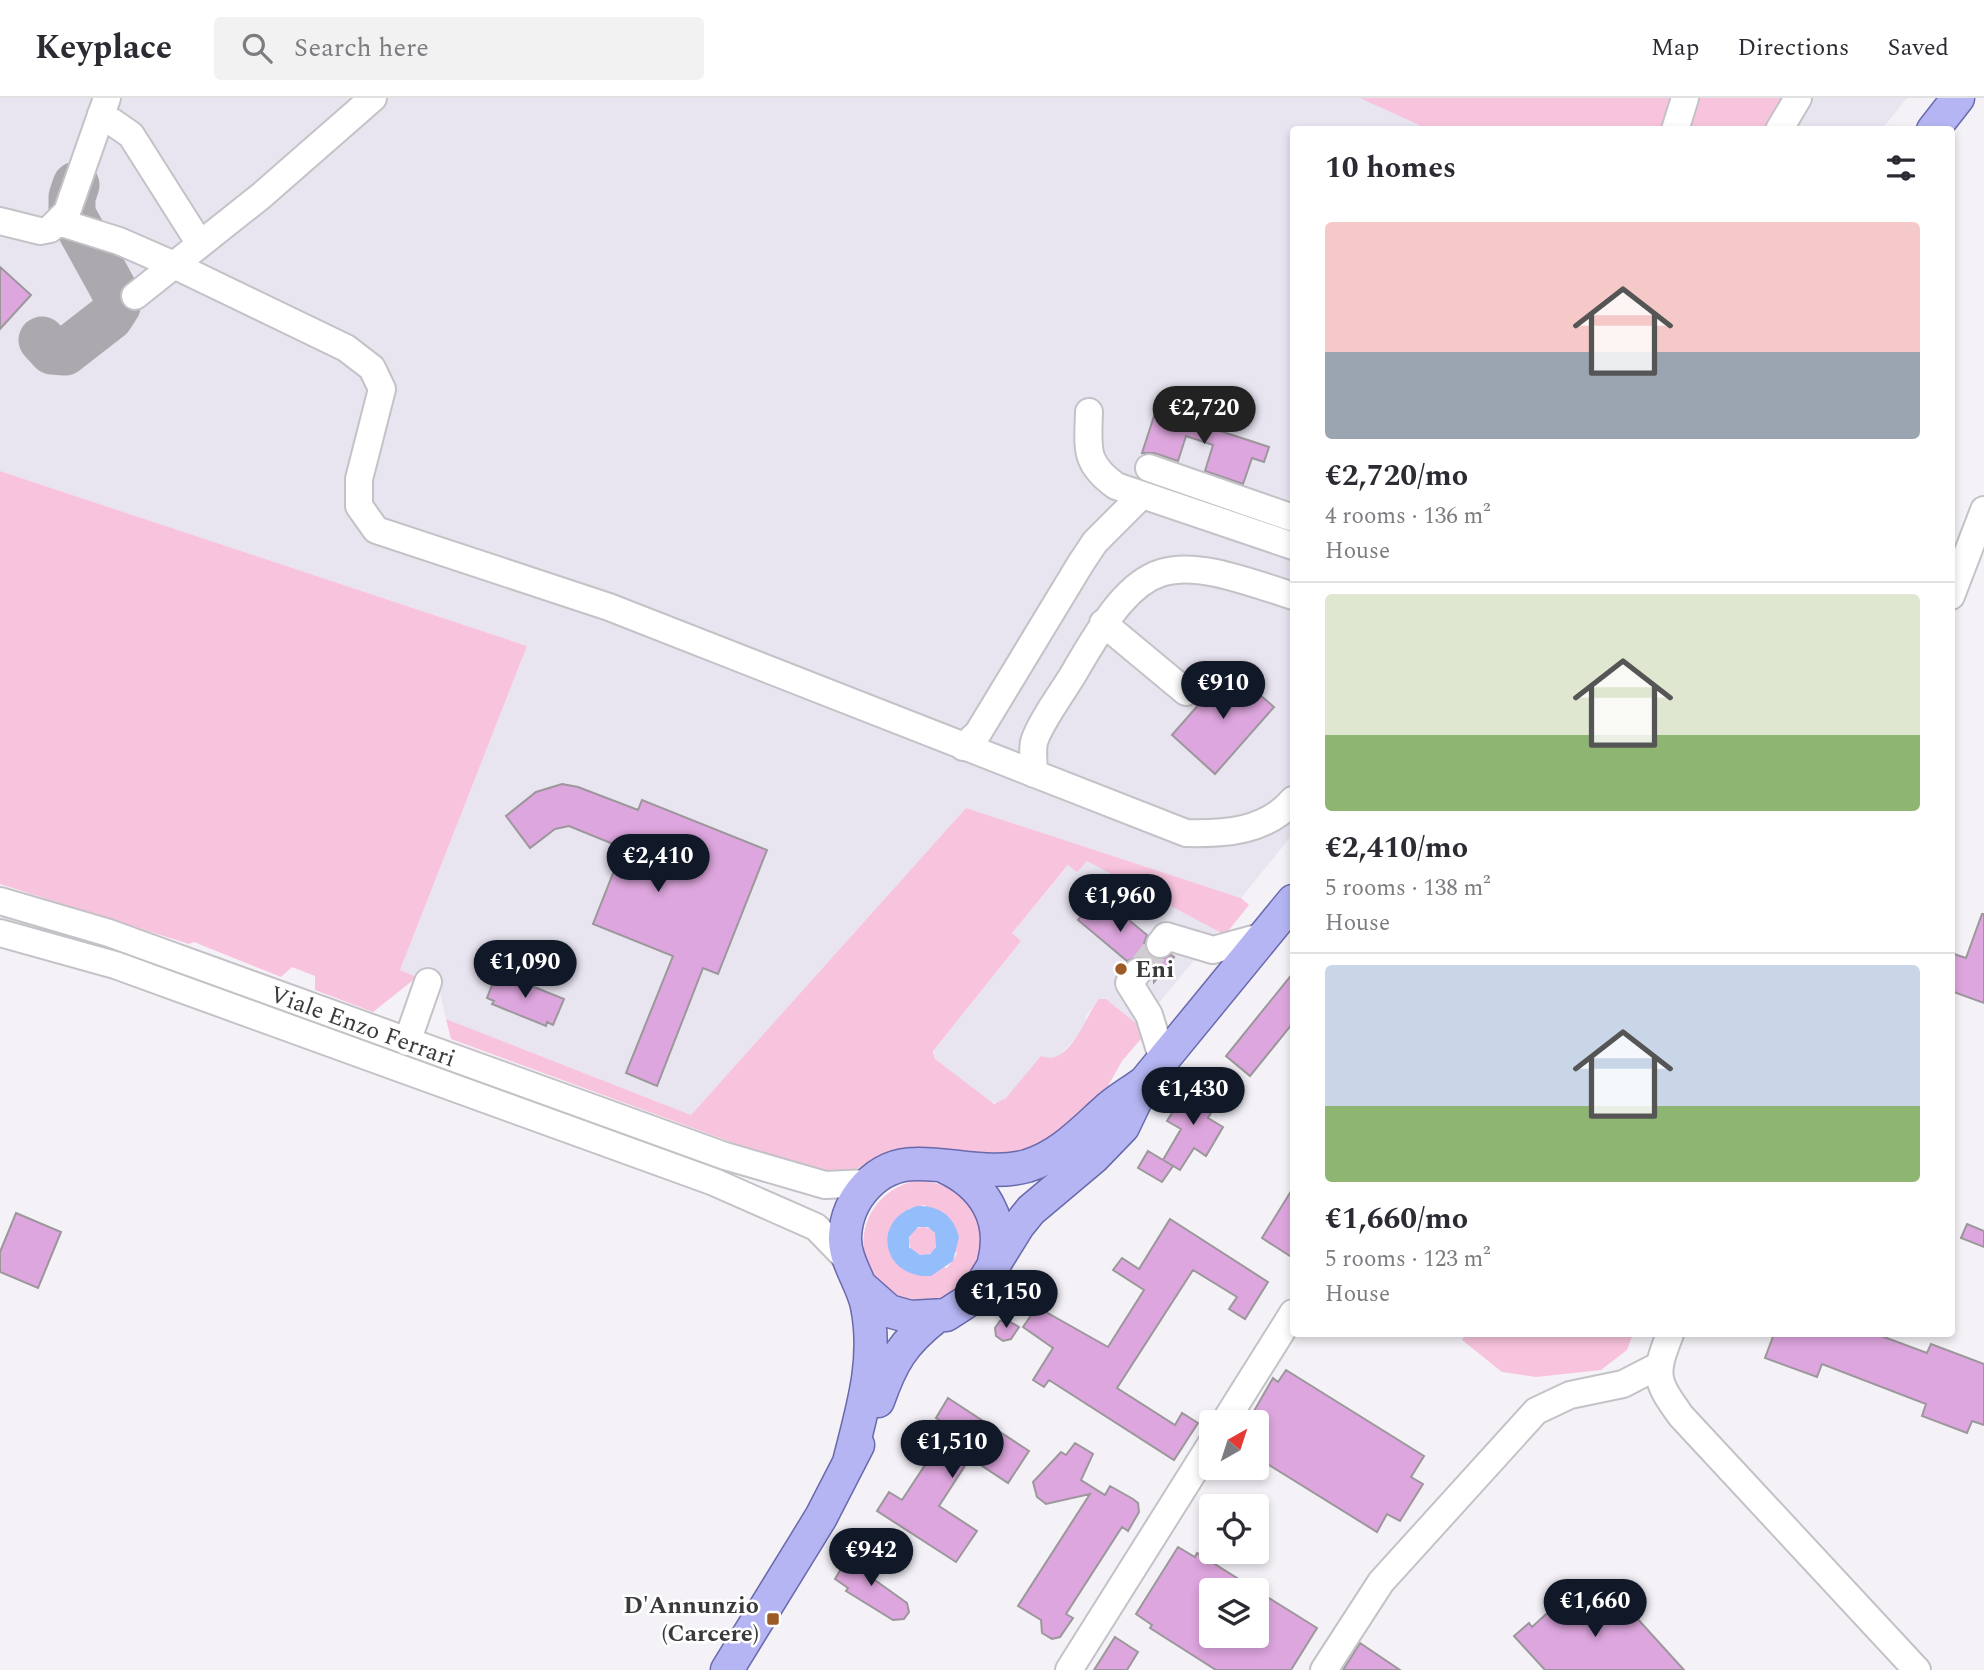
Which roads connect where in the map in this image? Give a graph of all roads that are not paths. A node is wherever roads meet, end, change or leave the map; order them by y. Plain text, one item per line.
1 (373, 98) edge
2 (1685, 98) edge
3 (1798, 98) edge
4 (1958, 98) edge
5 (104, 106) edge
6 (1676, 126) edge
7 (1781, 126) edge
8 (1936, 126) edge
9 (0, 221) edge
10 (59, 222) junction
11 (200, 244) junction
12 (174, 265) junction
13 (135, 296) dead end
14 (1089, 412) dead end
15 (1149, 468) dead end
16 (1142, 495) junction
17 (1984, 510) edge
18 (1290, 518) edge
19 (1290, 545) edge
20 (1955, 586) edge
21 (1290, 595) edge
22 (1103, 623) junction
23 (1186, 692) dead end
24 (963, 747) junction
25 (1034, 774) junction
26 (1290, 804) edge
27 (0, 901) edge
28 (1290, 905) edge
29 (0, 933) edge
30 (1264, 936) junction
31 (1160, 944) dead end
32 (1138, 972) tunnel mouth
33 (428, 982) dead end
34 (407, 1042) junction
35 (1153, 1072) junction
36 (945, 1167) junction
37 (868, 1183) junction
38 (992, 1267) junction
39 (856, 1274) junction
40 (936, 1317) junction
41 (1290, 1318) edge
42 (1669, 1337) edge
43 (1658, 1366) junction
44 (1232, 1410) edge
45 (849, 1462) junction
46 (1199, 1463) edge
47 (727, 1670) edge
48 (1069, 1670) edge
49 (1324, 1670) edge
50 (1917, 1670) edge

1 - 11 street
2 - 6 street
3 - 7 street
4 - 8 main road
5 - 10 street
5 - 11 street
9 - 10 street
10 - 12 street
11 - 12 street
12 - 13 street
12 - 24 street
14 - 16 street
15 - 18 street
16 - 19 street
16 - 24 street
17 - 20 street
21 - 22 street
22 - 23 street
22 - 25 street
24 - 25 street
25 - 26 street
27 - 34 street, Viale Enzo Ferrari
28 - 30 main road
29 - 39 street, Viale Enzo Ferrari
30 - 31 street
30 - 35 main road
32 - 35 street
33 - 34 street
34 - 37 street, Viale Enzo Ferrari
35 - 36 main road
35 - 38 main road
36 - 37 main road
36 - 38 main road
37 - 39 main road
38 - 40 main road
39 - 40 main road
39 - 45 main road
40 - 45 main road
41 - 44 street
42 - 43 street
43 - 49 street
43 - 50 street
45 - 47 main road
46 - 48 street

